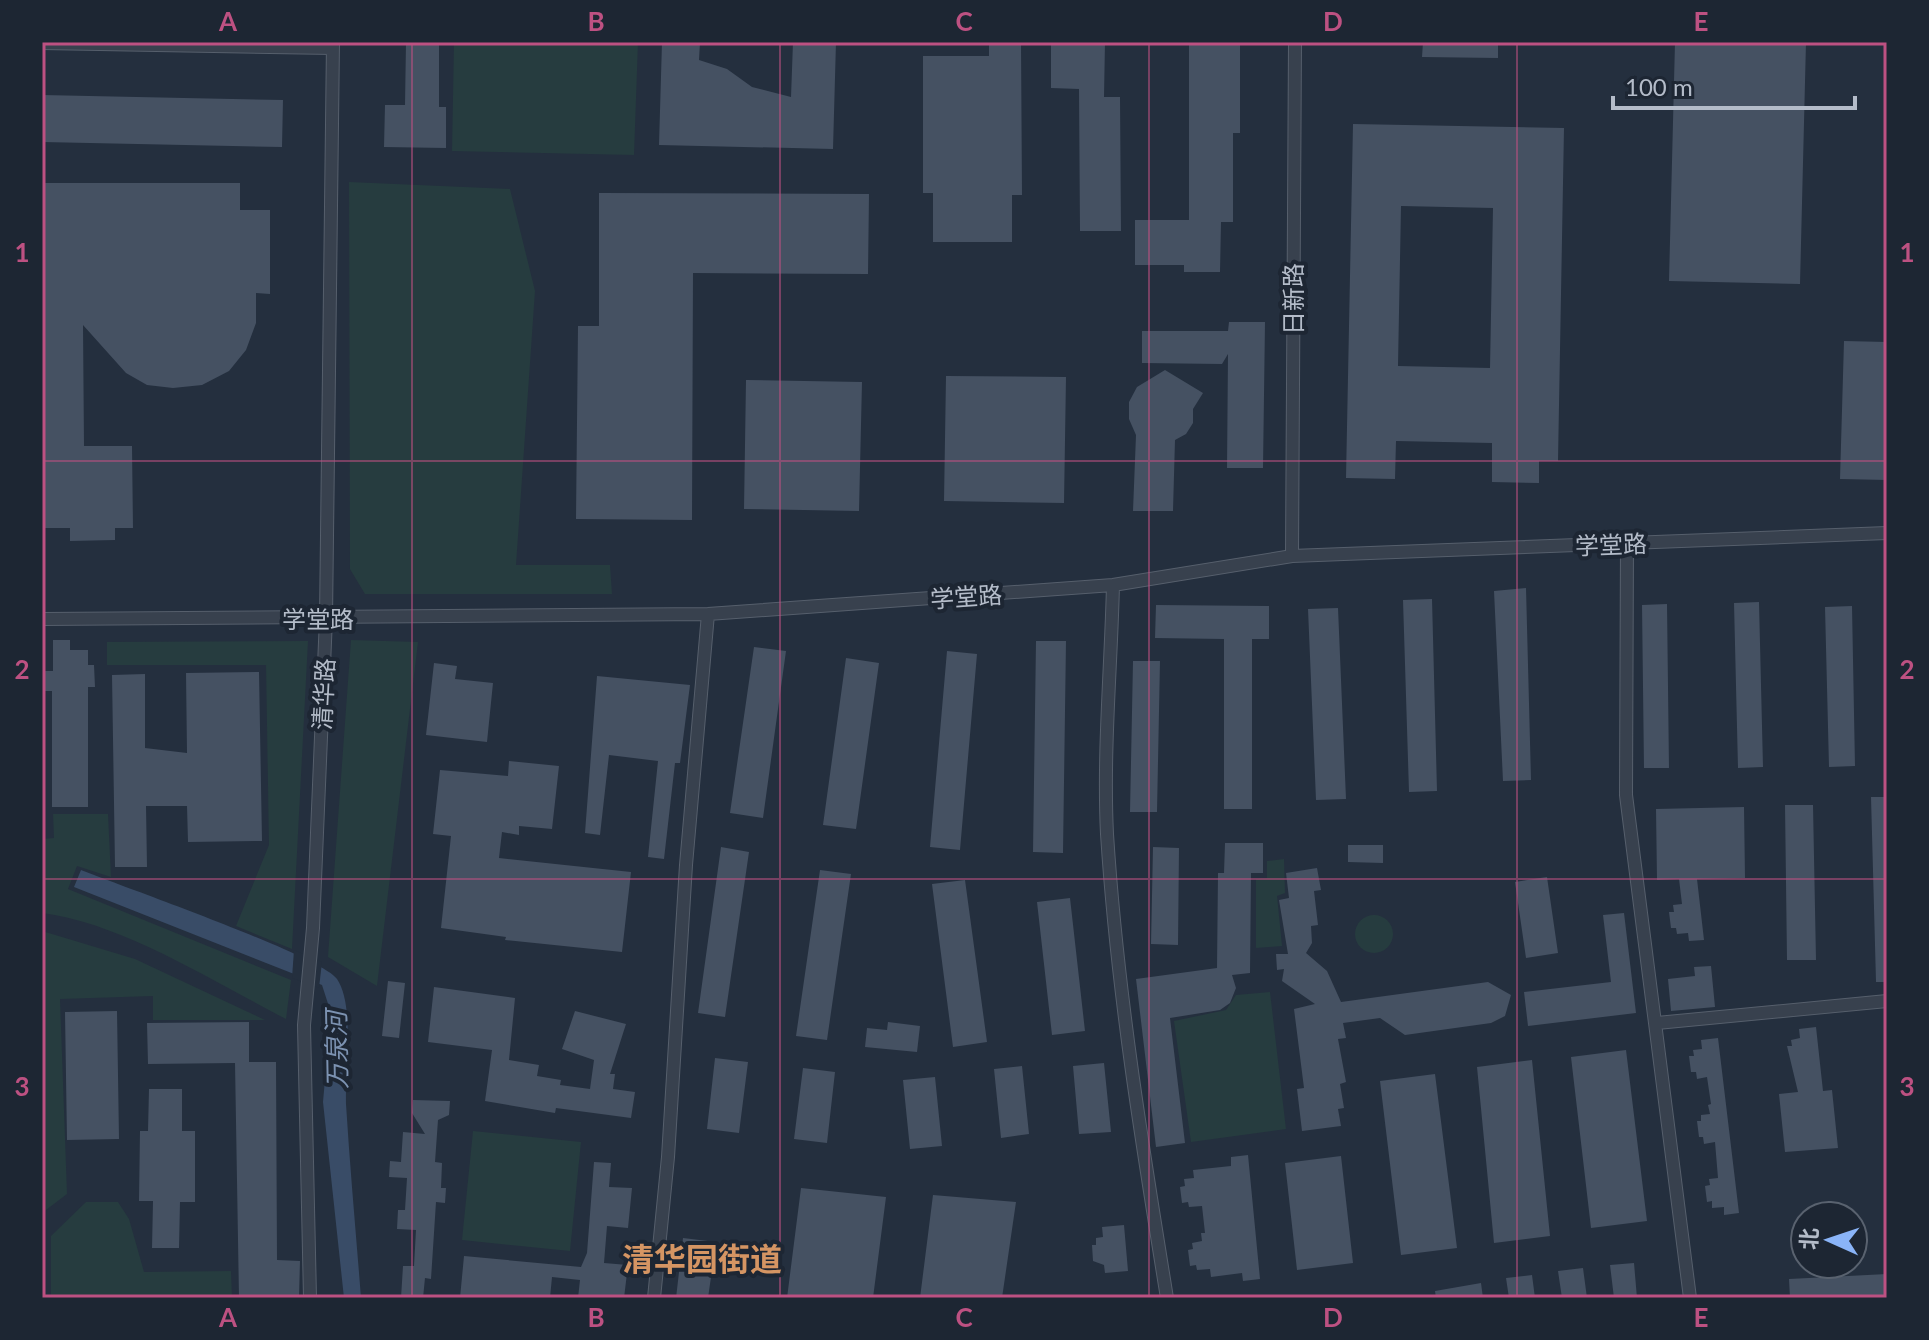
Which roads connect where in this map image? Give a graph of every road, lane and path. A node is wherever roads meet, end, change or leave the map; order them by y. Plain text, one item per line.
1 (1295, 42) edge
2 (42, 43) edge
3 (333, 45) edge
4 (1887, 533) edge
5 (1627, 543) junction
6 (1292, 556) junction
7 (1113, 585) junction
8 (708, 614) junction
9 (326, 618) junction
10 (42, 619) edge
11 (1887, 1001) edge
12 (1657, 1023) junction
13 (310, 1298) edge
14 (654, 1298) edge
15 (1167, 1298) edge
16 (1690, 1298) edge

1 - 6 street, 日新路
2 - 3 street
3 - 9 street, 清华路
4 - 5 street, 学堂路
5 - 6 street, 学堂路
5 - 12 street
6 - 7 street, 学堂路
7 - 8 street, 学堂路
7 - 15 street
8 - 9 street, 学堂路
8 - 14 street
9 - 10 street, 学堂路
9 - 13 street, 清华路
11 - 12 street
12 - 16 street

